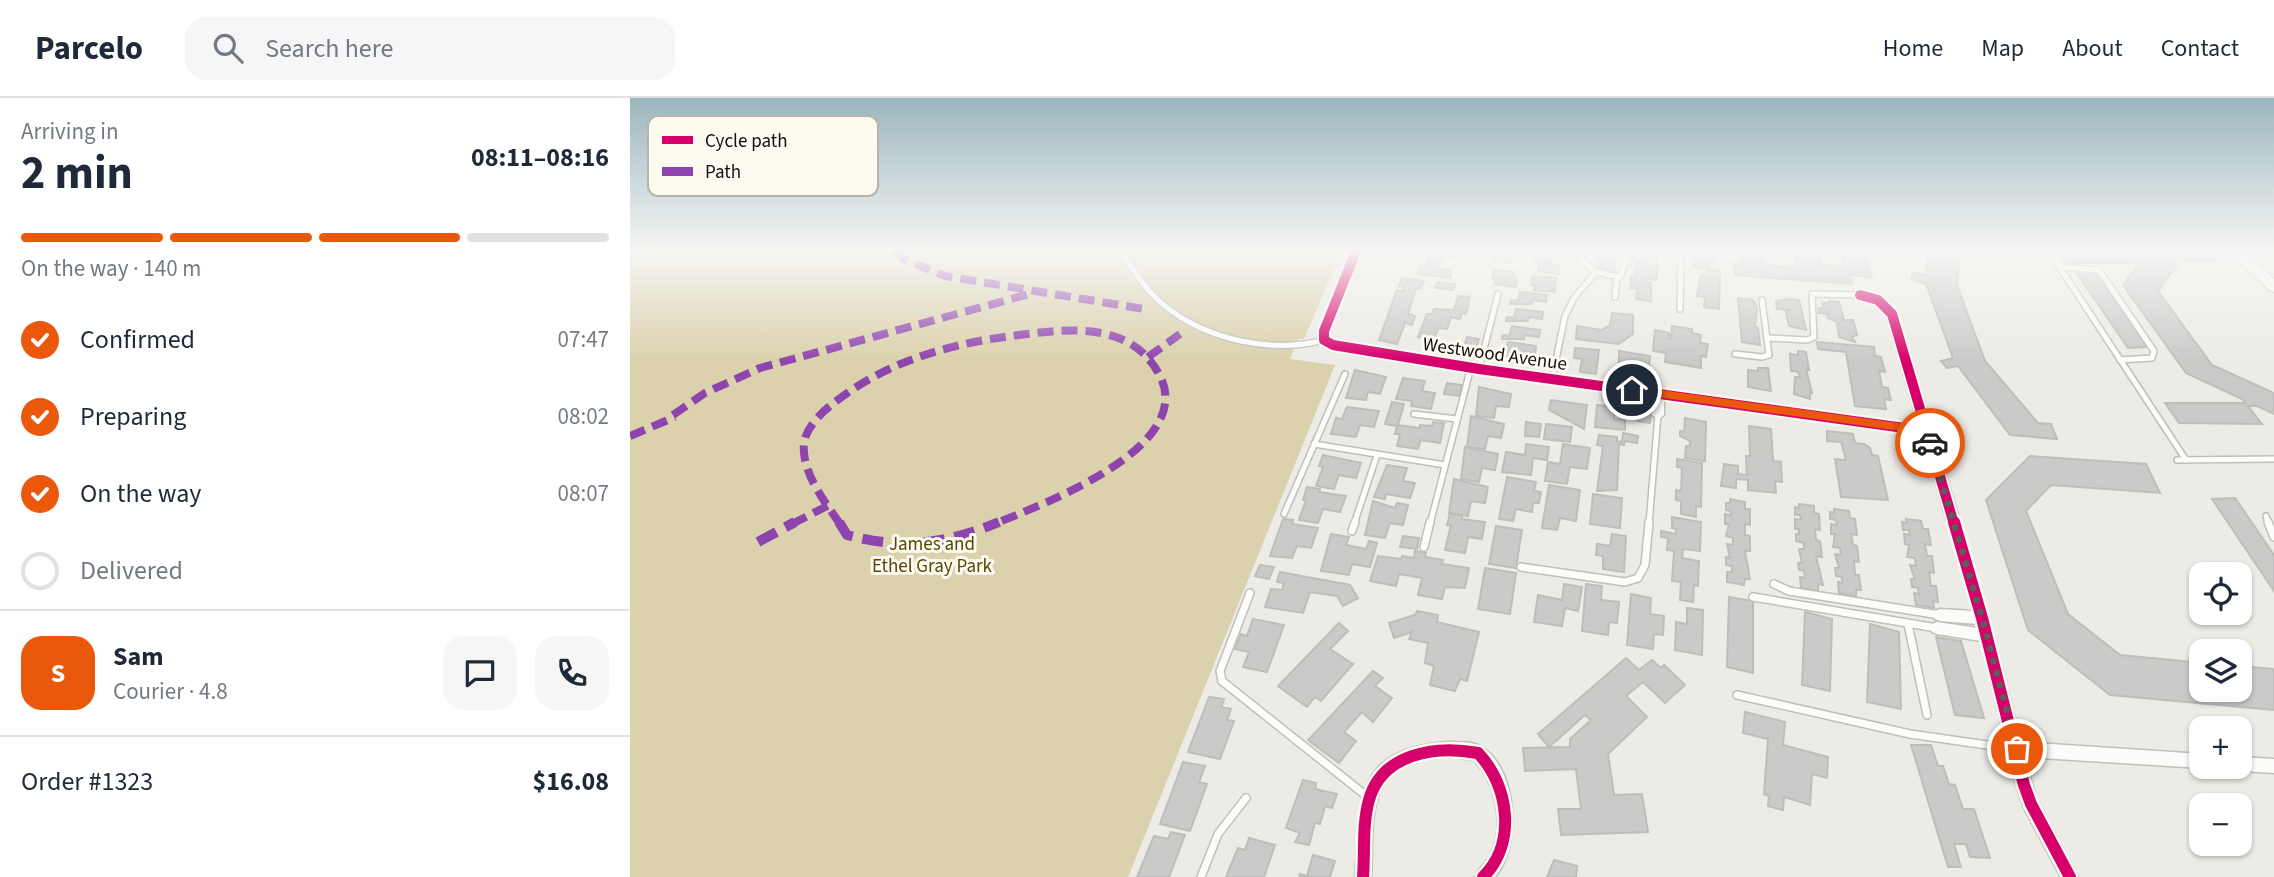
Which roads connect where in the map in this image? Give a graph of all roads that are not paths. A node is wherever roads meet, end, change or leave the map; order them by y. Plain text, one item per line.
1 (1146, 287) edge
2 (1341, 287) edge
3 (1586, 287) edge
4 (1615, 287) edge
5 (1680, 287) edge
6 (2072, 287) edge
7 (2111, 287) edge
8 (1498, 294) dead end
9 (1860, 295) joint
10 (1615, 298) dead end
11 (1762, 300) dead end
12 (1680, 309) dead end
13 (1768, 338) junction
14 (1324, 340) junction
15 (1735, 354) dead end
16 (2120, 360) junction
17 (1475, 368) junction
18 (1345, 374) dead end
19 (1552, 379) junction
20 (1659, 394) junction
21 (1414, 414) dead end
22 (1658, 415) joint
23 (1457, 419) junction
24 (1926, 431) junction
25 (1314, 444) junction
26 (1377, 455) junction
27 (2177, 460) dead end
28 (2186, 460) junction
29 (2274, 460) edge
30 (1445, 465) junction
31 (1284, 514) dead end
32 (2266, 516) dead end
33 (1352, 531) dead end
34 (2274, 537) edge
35 (1424, 547) dead end
36 (1521, 567) dead end
37 (1774, 584) dead end
38 (1250, 593) dead end
39 (1753, 597) dead end
40 (1982, 618) junction
41 (1938, 621) junction
42 (1908, 624) junction
43 (1987, 636) junction
44 (1737, 695) dead end
45 (1927, 715) dead end
46 (2017, 749) junction
47 (2189, 760) edge
48 (2252, 765) edge
49 (2274, 766) edge
50 (1246, 798) dead end
51 (1369, 798) junction
52 (1201, 877) edge
53 (1363, 877) edge
54 (1483, 877) edge
55 (2070, 877) edge

1 - 14 lane
2 - 14 street
3 - 19 lane
4 - 10 lane
5 - 12 lane
6 - 16 lane
7 - 16 lane
8 - 17 lane
9 - 13 lane
9 - 24 street
11 - 13 lane
13 - 15 lane
14 - 17 street, Westwood Avenue
16 - 28 lane
17 - 19 street, Westwood Avenue
17 - 23 lane
18 - 25 lane
19 - 20 street, Westwood Avenue
20 - 22 street
20 - 24 street, Westwood Avenue
21 - 23 lane
22 - 36 lane
23 - 30 lane
24 - 40 street
25 - 26 lane
25 - 31 lane
26 - 30 lane
26 - 33 lane
27 - 28 lane
28 - 29 lane
30 - 35 lane
32 - 34 lane
37 - 41 lane
38 - 51 lane
39 - 42 lane
40 - 41 street
40 - 43 street
41 - 42 lane
41 - 43 street
42 - 45 lane
43 - 46 street
44 - 46 lane
46 - 47 street
46 - 55 street
48 - 49 street
50 - 52 lane
51 - 53 street
51 - 54 street

